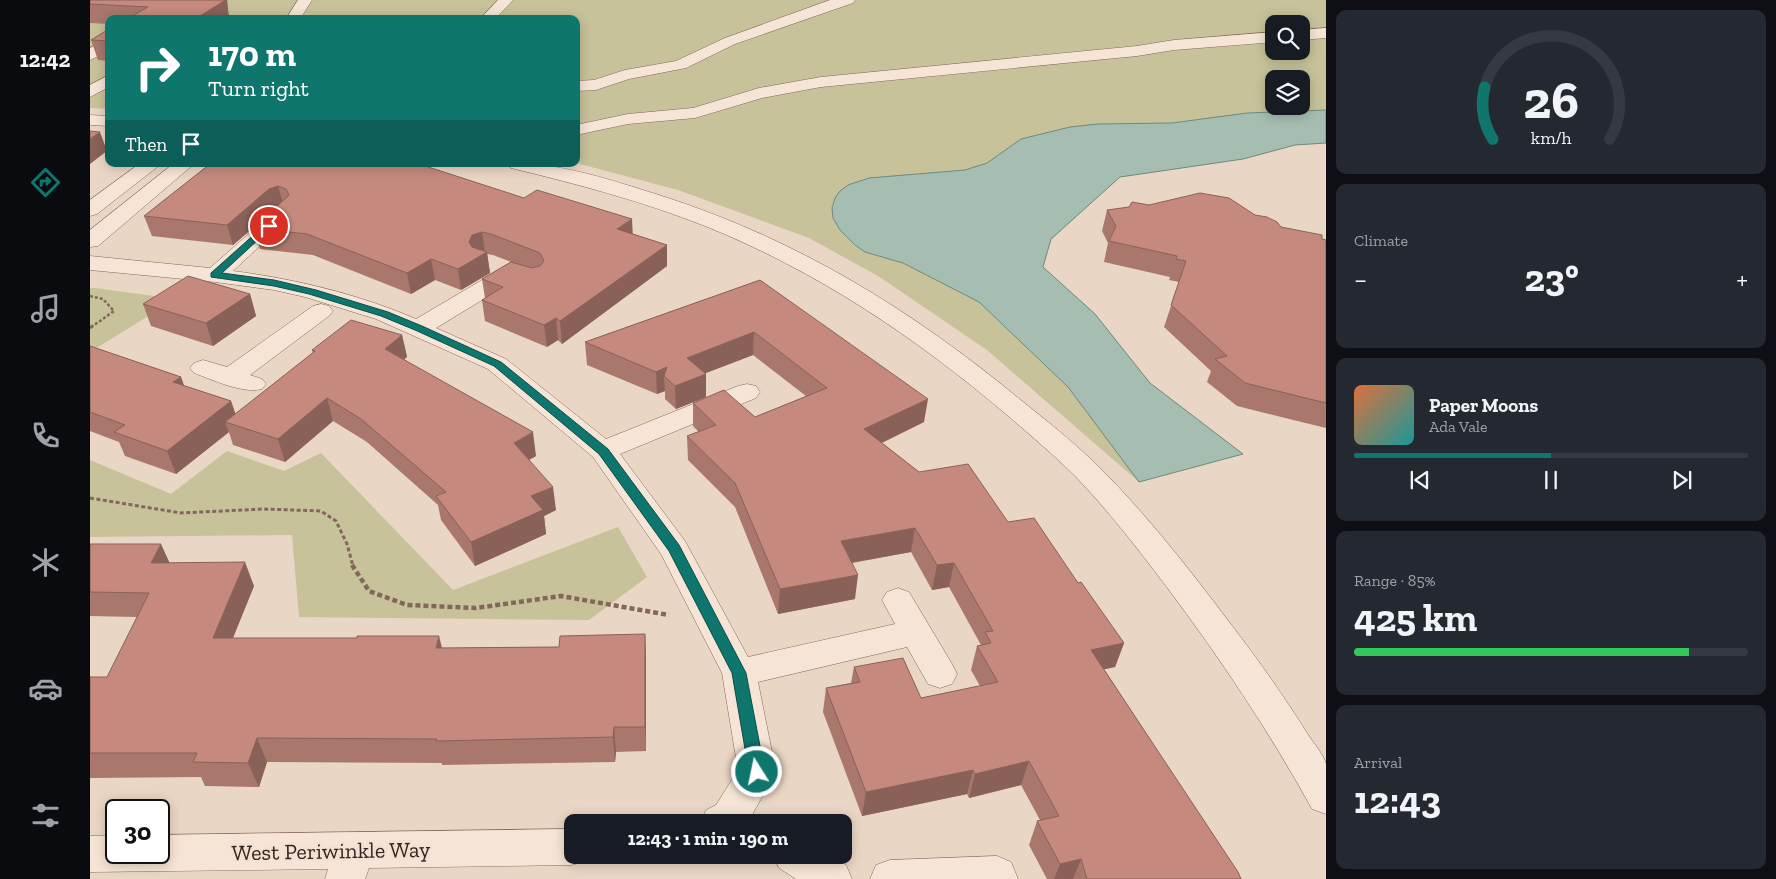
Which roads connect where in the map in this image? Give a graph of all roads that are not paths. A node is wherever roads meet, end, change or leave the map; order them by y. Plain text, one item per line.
1 (305, 0) edge
2 (506, 0) edge
3 (848, 0) edge
4 (296, 15) edge
5 (491, 15) edge
6 (1326, 32) edge
7 (1310, 34) edge
8 (105, 37) edge
9 (1265, 38) edge
10 (90, 55) edge
11 (90, 74) edge
12 (105, 75) edge
13 (105, 83) edge
14 (580, 86) edge
15 (90, 92) edge
16 (90, 120) edge
17 (105, 122) edge
18 (580, 129) edge
19 (147, 167) edge
20 (180, 167) edge
21 (529, 167) edge
22 (123, 184) junction
23 (156, 187) junction
24 (90, 210) edge
25 (283, 214) edge
26 (90, 243) edge
27 (90, 261) edge
28 (484, 262) edge
29 (512, 272) junction
30 (214, 275) junction
31 (534, 281) edge
32 (321, 311) dead end
33 (419, 328) junction
34 (204, 368) dead end
35 (747, 392) dead end
36 (604, 451) junction
37 (898, 600) dead end
38 (916, 632) junction
39 (739, 673) junction
40 (940, 674) dead end
41 (1326, 797) edge
42 (734, 814) edge
43 (564, 848) edge
44 (90, 854) edge
45 (808, 864) edge
46 (350, 865) edge
47 (832, 879) edge
48 (890, 879) edge
49 (998, 879) edge

1 - 4 street
2 - 5 street
3 - 14 street
6 - 7 street
8 - 10 street
9 - 18 street
11 - 12 street
13 - 15 street
16 - 17 street
19 - 22 street
20 - 23 street
21 - 41 street
22 - 23 street
22 - 24 street
23 - 26 street
25 - 30 street
26 - 27 street
27 - 30 street
28 - 29 street
29 - 31 street
29 - 33 street
30 - 33 street
32 - 34 street
33 - 36 street
35 - 36 street
36 - 39 street
37 - 38 street
38 - 39 street
38 - 40 street
39 - 42 street
43 - 46 street, West Periwinkle Way
44 - 46 street, West Periwinkle Way
45 - 47 street
48 - 49 street

